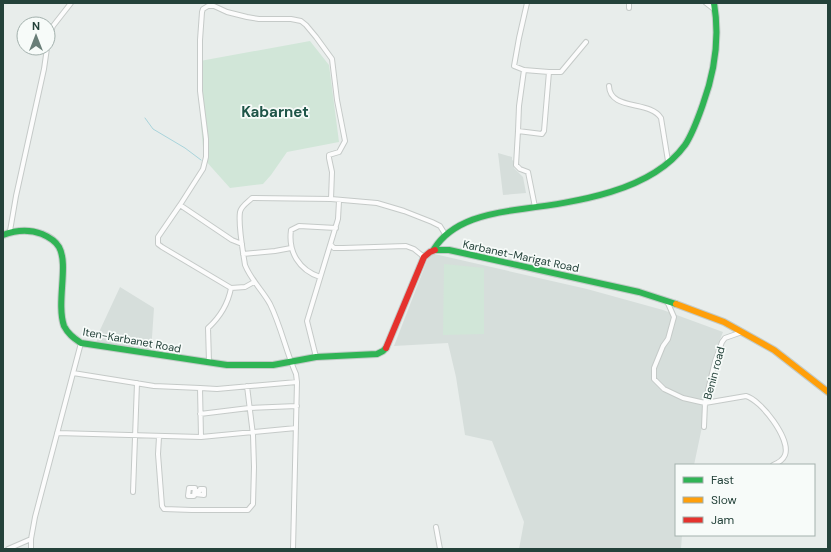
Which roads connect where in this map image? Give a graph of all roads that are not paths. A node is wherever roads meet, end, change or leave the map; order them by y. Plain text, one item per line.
1 (71, 3) edge
2 (527, 3) edge
3 (629, 3) edge
4 (706, 3) edge
5 (714, 3) edge
6 (214, 5) edge
7 (629, 8) dead end
8 (716, 10) junction
9 (56, 22) edge
10 (586, 42) dead end
11 (46, 56) edge
12 (524, 70) junction
13 (549, 72) junction
14 (609, 86) dead end
15 (518, 132) junction
16 (668, 161) junction
17 (331, 199) junction
18 (339, 200) junction
19 (180, 205) junction
20 (535, 207) junction
21 (336, 228) junction
22 (10, 232) junction
23 (445, 234) junction
24 (3, 235) edge
25 (242, 244) junction
26 (331, 245) junction
27 (291, 248) junction
28 (434, 249) junction
29 (243, 254) junction
30 (424, 257) junction
31 (320, 277) junction
32 (254, 282) junction
33 (231, 288) junction
34 (667, 300) junction
35 (743, 332) junction
36 (81, 343) junction
37 (316, 357) junction
38 (291, 362) junction
39 (208, 363) junction
40 (73, 373) junction
41 (297, 382) junction
42 (136, 383) junction
43 (247, 386) junction
44 (200, 388) junction
45 (828, 392) edge
46 (705, 403) junction
47 (296, 406) junction
48 (249, 408) junction
49 (200, 414) junction
50 (704, 427) dead end
51 (296, 428) junction
52 (252, 432) junction
53 (57, 433) junction
54 (135, 435) junction
55 (201, 436) junction
56 (159, 437) junction
57 (774, 464) edge
58 (134, 492) dead end
59 (436, 527) dead end
60 (30, 538) junction
61 (8, 549) edge
62 (31, 549) edge
63 (293, 549) edge
64 (440, 549) edge

1 - 9 street
2 - 12 street
3 - 7 street
4 - 8 street
5 - 8 main road
6 - 17 street
6 - 19 street
8 - 16 main road
10 - 13 street
11 - 22 street
12 - 13 street
12 - 15 street
13 - 15 street
14 - 16 street
15 - 20 street
16 - 20 main road
17 - 18 street
17 - 25 street
18 - 21 street
18 - 23 street
19 - 25 street
19 - 33 street
20 - 23 main road
21 - 26 street
21 - 27 street
22 - 24 main road, Iten-Karbanet Road
22 - 36 main road, Iten-Karbanet Road
23 - 28 main road
25 - 29 street
26 - 30 street
26 - 31 street
27 - 29 street
27 - 31 street
28 - 30 main road
28 - 34 main road, Karbanet-Marigat Road
29 - 32 street
30 - 37 main road
31 - 37 street
32 - 33 street
32 - 38 street
33 - 39 street
34 - 35 main road, Karbanet-Marigat Road
34 - 46 street
35 - 45 main road, Karbanet-Marigat Road
35 - 46 street, Benin road
36 - 39 main road, Iten-Karbanet Road
36 - 40 street
37 - 38 main road
38 - 39 main road, Iten-Karbanet Road
38 - 41 street
40 - 42 street
40 - 53 street
41 - 43 street
41 - 47 street
42 - 44 street
42 - 54 street
43 - 44 street
43 - 48 street
44 - 49 street
46 - 50 street, Benin road
46 - 57 street
47 - 48 street
47 - 51 street
48 - 49 street
48 - 52 street
49 - 55 street
51 - 52 street
51 - 63 street
52 - 55 street
52 - 56 street
53 - 54 street
53 - 60 street
54 - 56 street
54 - 58 street
55 - 56 street
59 - 64 street
60 - 61 street
60 - 62 street

